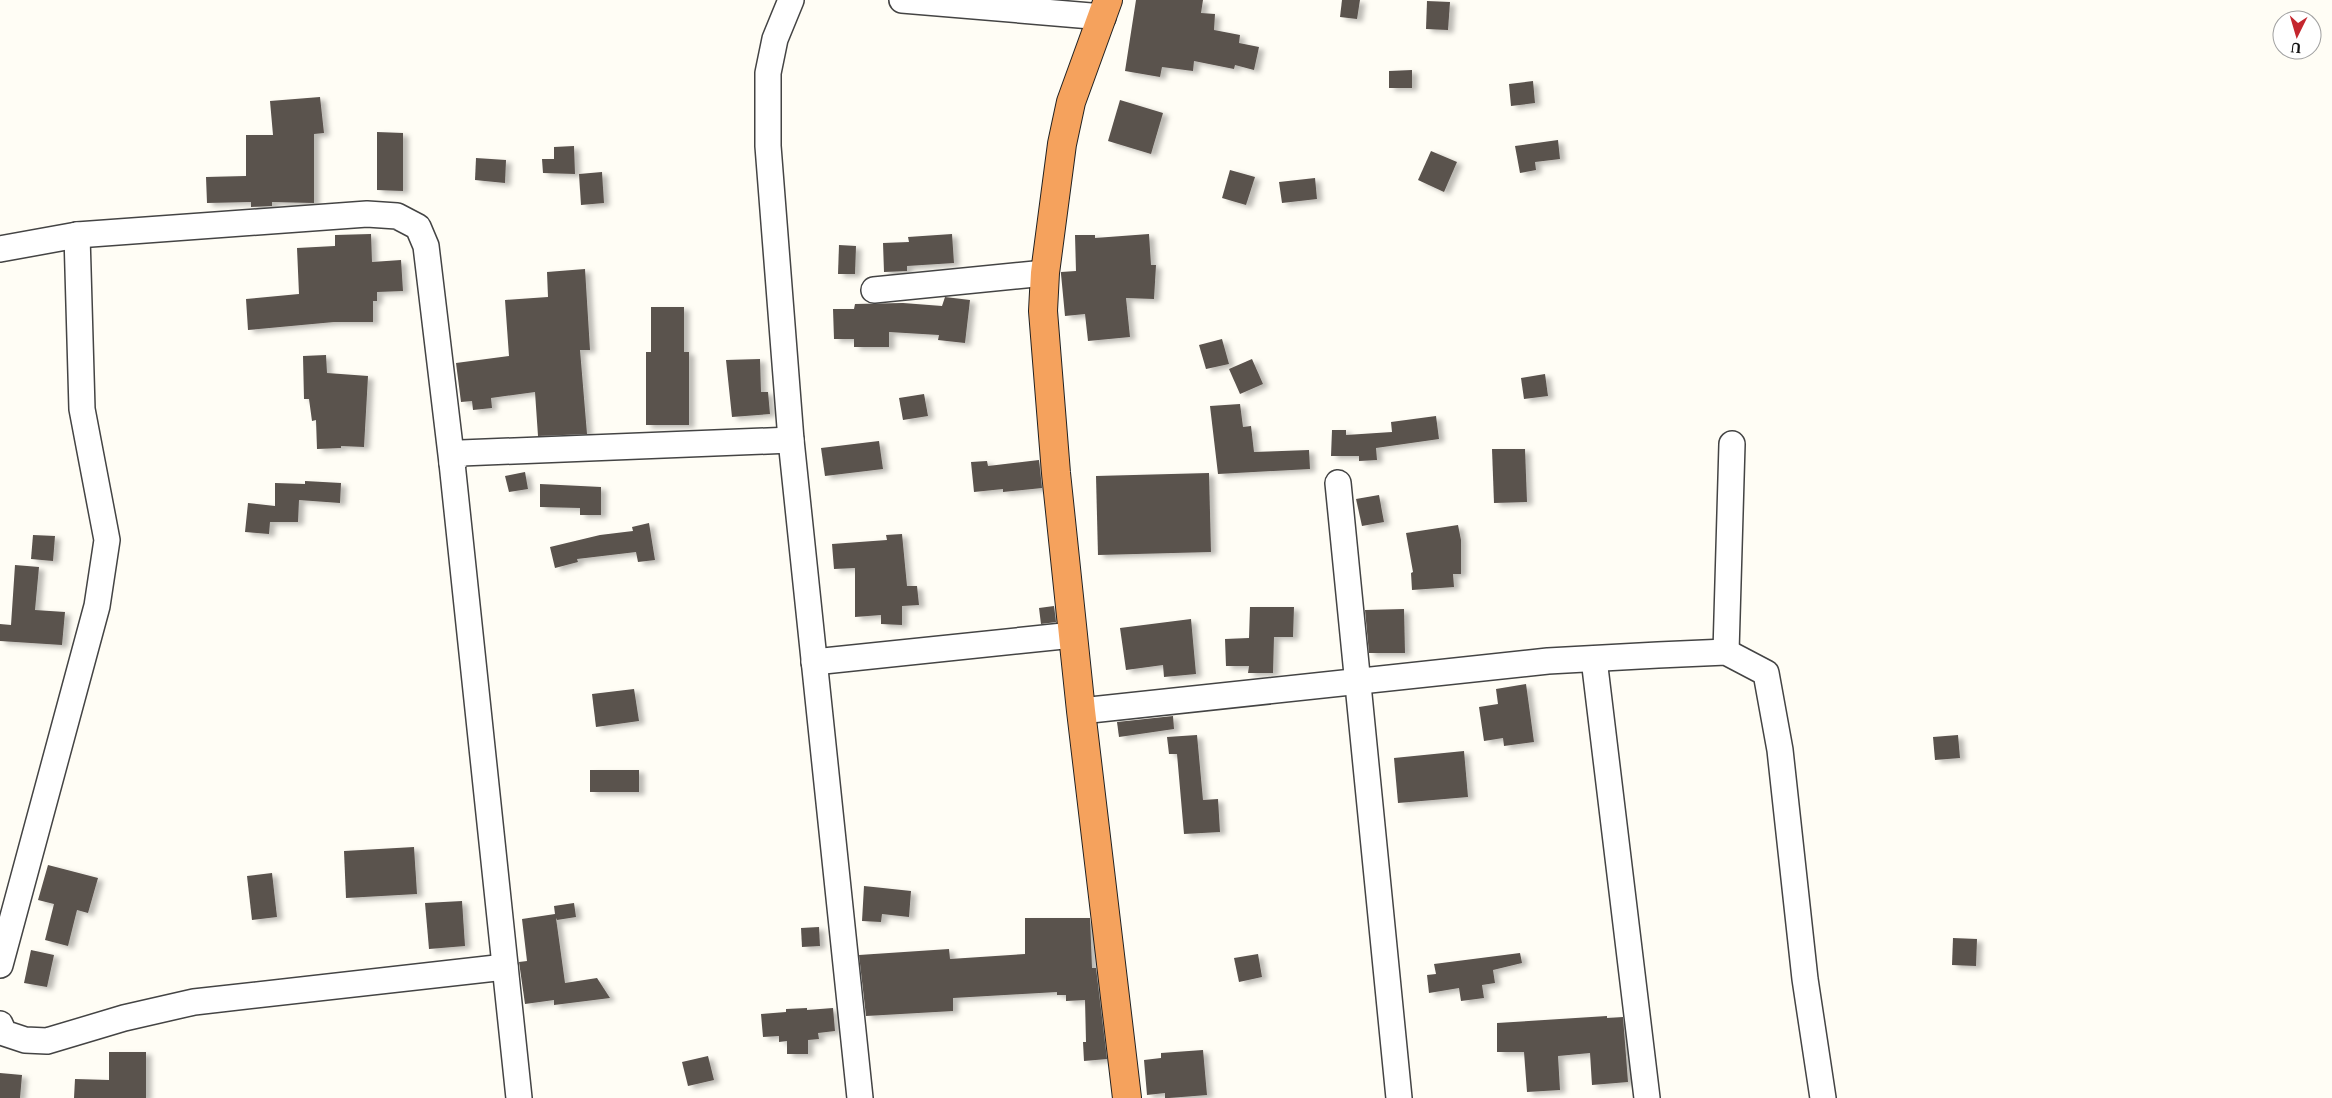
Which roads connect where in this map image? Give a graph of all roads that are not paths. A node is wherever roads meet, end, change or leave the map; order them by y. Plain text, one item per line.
1 (791, 0) edge
2 (902, 0) edge
3 (1106, 9) edge
4 (76, 235) junction
5 (0, 249) edge
6 (1045, 273) junction
7 (874, 290) dead end
8 (791, 440) junction
9 (1732, 444) dead end
10 (452, 463) junction
11 (1338, 483) dead end
12 (1073, 635) junction
13 (1726, 652) junction
14 (1594, 659) junction
15 (814, 662) junction
16 (1358, 681) junction
17 (1081, 710) junction
18 (0, 965) edge
19 (505, 967) junction
20 (0, 1024) edge
21 (519, 1098) edge
22 (860, 1098) edge
23 (1127, 1098) edge
24 (1399, 1098) edge
25 (1647, 1098) edge
26 (1823, 1098) edge

1 - 8 street
2 - 3 street
3 - 6 highway
4 - 5 street
4 - 10 street
4 - 18 street
6 - 7 street
6 - 12 highway
8 - 10 street
8 - 15 street
9 - 13 street
10 - 19 street
11 - 16 street
12 - 15 street
12 - 17 highway
13 - 14 street
13 - 26 street
14 - 16 street
14 - 25 street
15 - 22 street
16 - 17 street
16 - 24 street
17 - 23 highway
19 - 20 street
19 - 21 street

